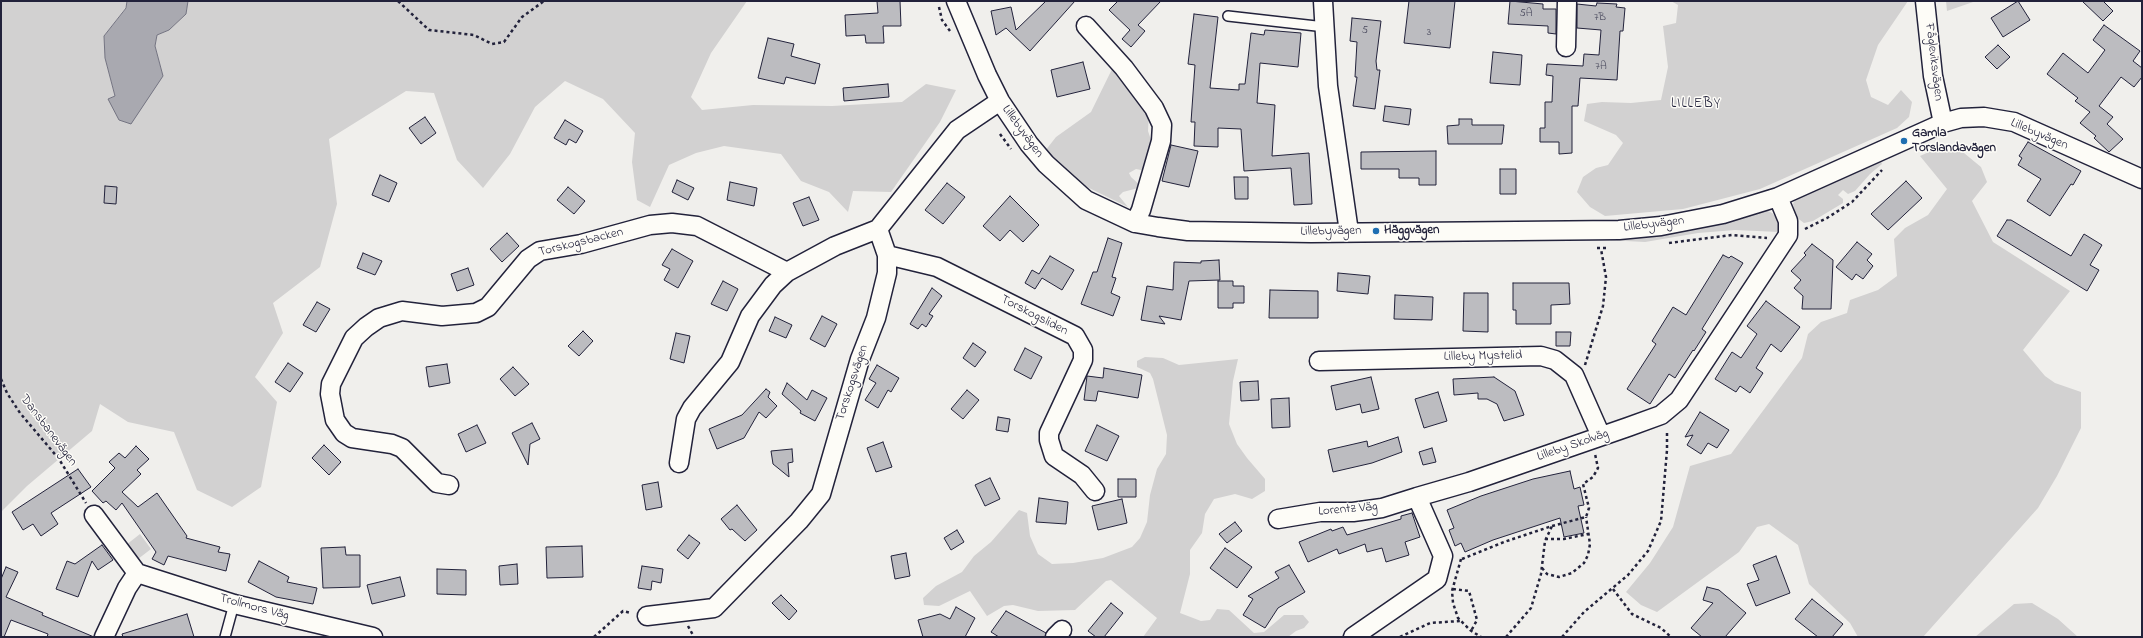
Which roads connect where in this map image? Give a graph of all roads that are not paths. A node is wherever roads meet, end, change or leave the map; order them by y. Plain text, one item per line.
1 (956, 1) edge
2 (1323, 1) edge
3 (1567, 1) edge
4 (1925, 1) edge
5 (1228, 16) dead end
6 (1086, 26) dead end
7 (1325, 27) junction
8 (1566, 47) dead end
9 (993, 106) junction
10 (1943, 123) junction
11 (2142, 179) edge
12 (1778, 197) junction
13 (1135, 223) junction
14 (878, 229) junction
15 (1349, 232) junction
16 (887, 255) junction
17 (787, 272) junction
18 (1320, 361) dead end
19 (1597, 437) junction
20 (679, 463) dead end
21 (449, 485) dead end
22 (1095, 491) dead end
23 (1417, 497) junction
24 (94, 515) road end
25 (1278, 519) dead end
26 (137, 573) junction
27 (234, 604) junction
28 (647, 616) road end
29 (104, 637) edge
30 (225, 637) edge
31 (373, 637) edge
32 (1353, 637) edge

1 - 9 street, Lillebyvägen
2 - 7 street
3 - 8 street
4 - 10 street, Fågleviksvägen
5 - 7 lane
6 - 13 street
7 - 15 street
9 - 13 street, Lillebyvägen
9 - 14 street
10 - 11 street, Lillebyvägen
10 - 12 street, Lillebyvägen
12 - 15 street, Lillebyvägen
12 - 19 street, Lilleby Skolväg
13 - 15 street, Lillebyvägen
14 - 16 street, Torskogsvägen
14 - 17 street
16 - 22 street, Torskogsliden
16 - 28 street, Torskogsvägen
17 - 20 street
17 - 21 street, Torskogsbacken
18 - 19 street, Lilleby Mystelid
19 - 23 street, Lilleby Skolväg
23 - 25 street, Lorentz Väg
23 - 32 street
24 - 26 street
26 - 27 street, Trollmors Väg
26 - 29 street
27 - 30 lane
27 - 31 street, Trollmors Väg

